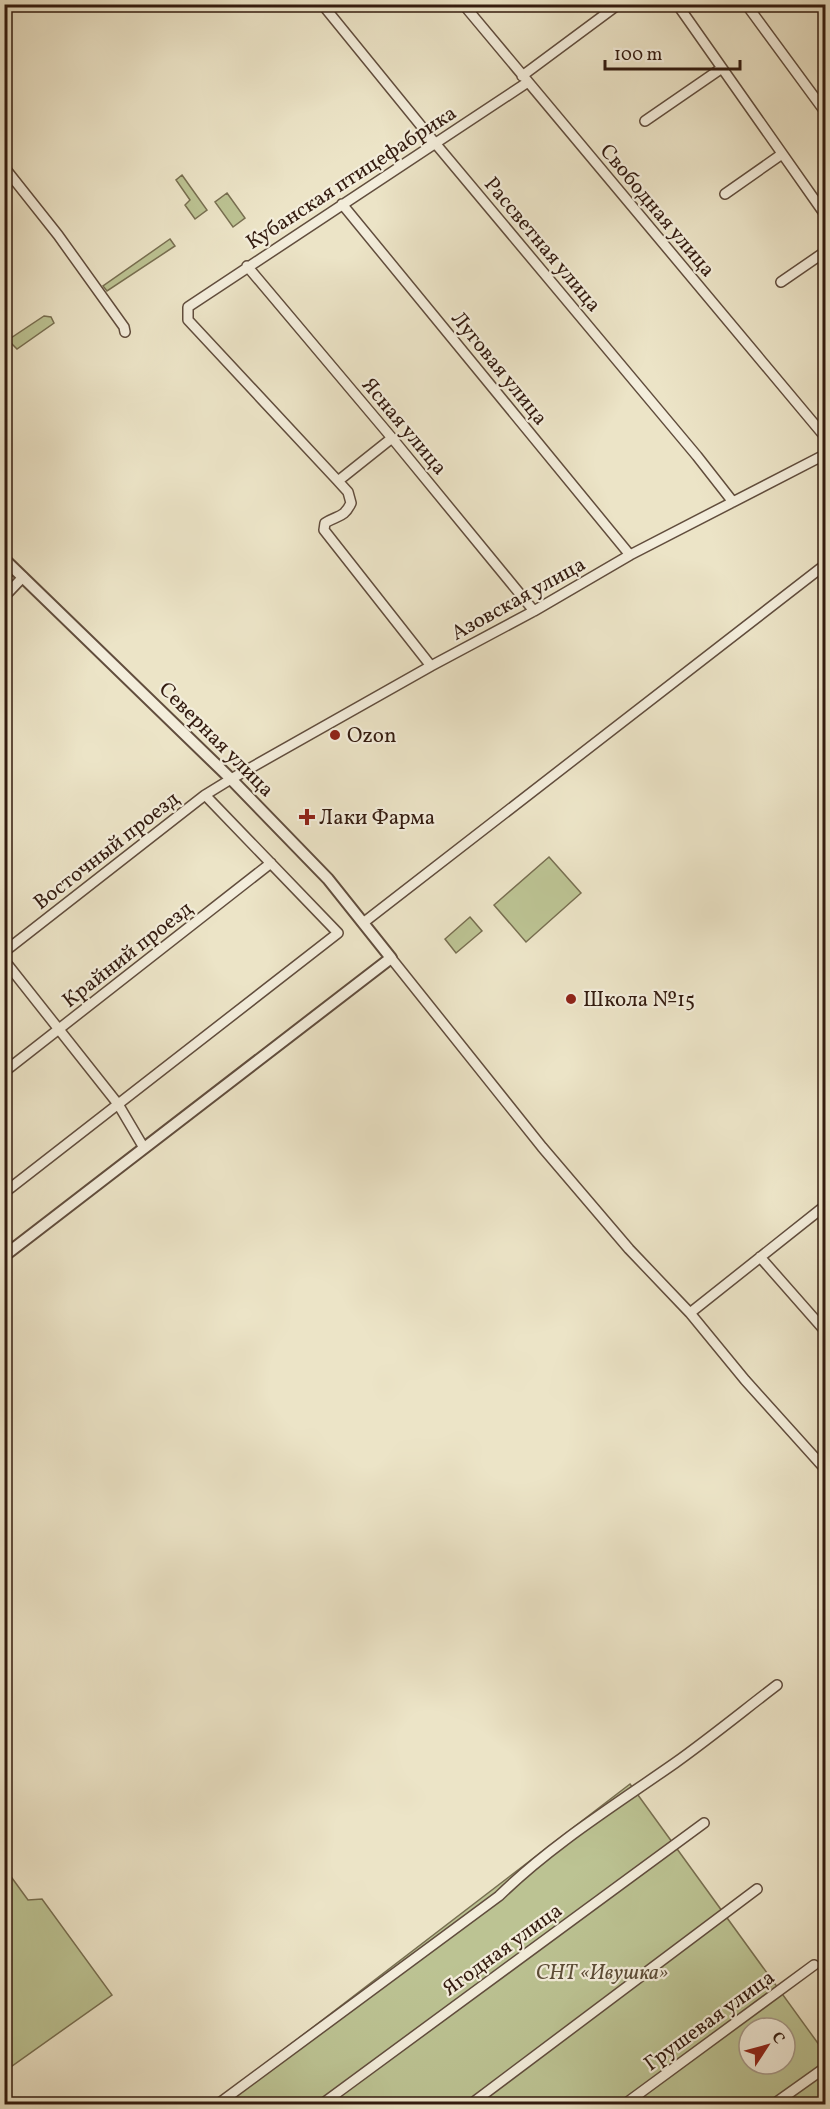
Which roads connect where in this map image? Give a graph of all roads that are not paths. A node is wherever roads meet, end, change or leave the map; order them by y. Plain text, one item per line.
1 (463, 4) edge
2 (619, 4) edge
3 (677, 4) edge
4 (746, 4) edge
5 (329, 7) edge
6 (722, 68) junction
7 (525, 79) junction
8 (825, 113) edge
9 (645, 121) dead end
10 (435, 144) junction
11 (782, 154) junction
12 (4, 167) edge
13 (725, 194) dead end
14 (342, 204) junction
15 (825, 216) edge
16 (825, 251) edge
17 (248, 266) junction
18 (781, 282) dead end
19 (125, 332) dead end
20 (392, 438) junction
21 (825, 438) edge
22 (825, 454) edge
23 (338, 481) junction
24 (733, 502) junction
25 (630, 555) junction
26 (4, 559) edge
27 (825, 564) edge
28 (23, 577) junction
29 (4, 597) edge
30 (534, 611) junction
31 (431, 666) junction
32 (231, 778) junction
33 (205, 795) junction
34 (271, 863) junction
35 (363, 923) junction
36 (4, 952) edge
37 (391, 958) junction
38 (4, 960) edge
39 (60, 1029) junction
40 (4, 1072) edge
41 (118, 1104) junction
42 (144, 1148) junction
43 (4, 1193) edge
44 (825, 1205) edge
45 (4, 1257) edge
46 (760, 1257) junction
47 (690, 1313) junction
48 (825, 1332) edge
49 (825, 1470) edge
50 (777, 1685) dead end
51 (704, 1823) dead end
52 (757, 1889) dead end
53 (814, 1965) dead end
54 (825, 2067) edge
55 (218, 2104) edge
56 (322, 2104) edge
57 (471, 2104) edge
58 (625, 2104) edge
59 (774, 2104) edge

1 - 7 street, Свободная улица
2 - 7 street, Кубанская птицефабрика
3 - 6 street
4 - 8 street
5 - 10 street, Рассветная улица
6 - 9 street
6 - 11 street
7 - 10 street, Кубанская птицефабрика
7 - 21 street, Свободная улица
10 - 14 street, Кубанская птицефабрика
10 - 24 street, Рассветная улица
11 - 13 street
11 - 15 street
12 - 19 street
14 - 17 street, Кубанская птицефабрика
14 - 25 street, Луговая улица
16 - 18 street
17 - 20 street, Ясная улица
17 - 23 street, Кубанская птицефабрика
20 - 23 street
20 - 30 street, Ясная улица
22 - 24 street, Азовская улица
23 - 31 street
24 - 25 street, Азовская улица
25 - 30 street, Азовская улица
26 - 28 street, Северная улица
27 - 35 street
28 - 29 street
28 - 32 street, Северная улица
30 - 31 street, Азовская улица
31 - 32 street, Азовская улица
32 - 33 street, Восточный проезд
32 - 35 street, Северная улица
33 - 34 street
33 - 36 street, Восточный проезд
34 - 39 street, Крайний проезд
34 - 41 street
35 - 37 street, Северная улица
37 - 42 street
37 - 47 street
38 - 39 street
39 - 40 street, Крайний проезд
39 - 41 street
41 - 42 street
41 - 43 street
42 - 45 street
44 - 46 street
46 - 47 street
46 - 48 street
47 - 49 street
50 - 55 street
51 - 56 street, Ягодная улица
52 - 57 street
53 - 58 street, Грушевая улица
54 - 59 street

